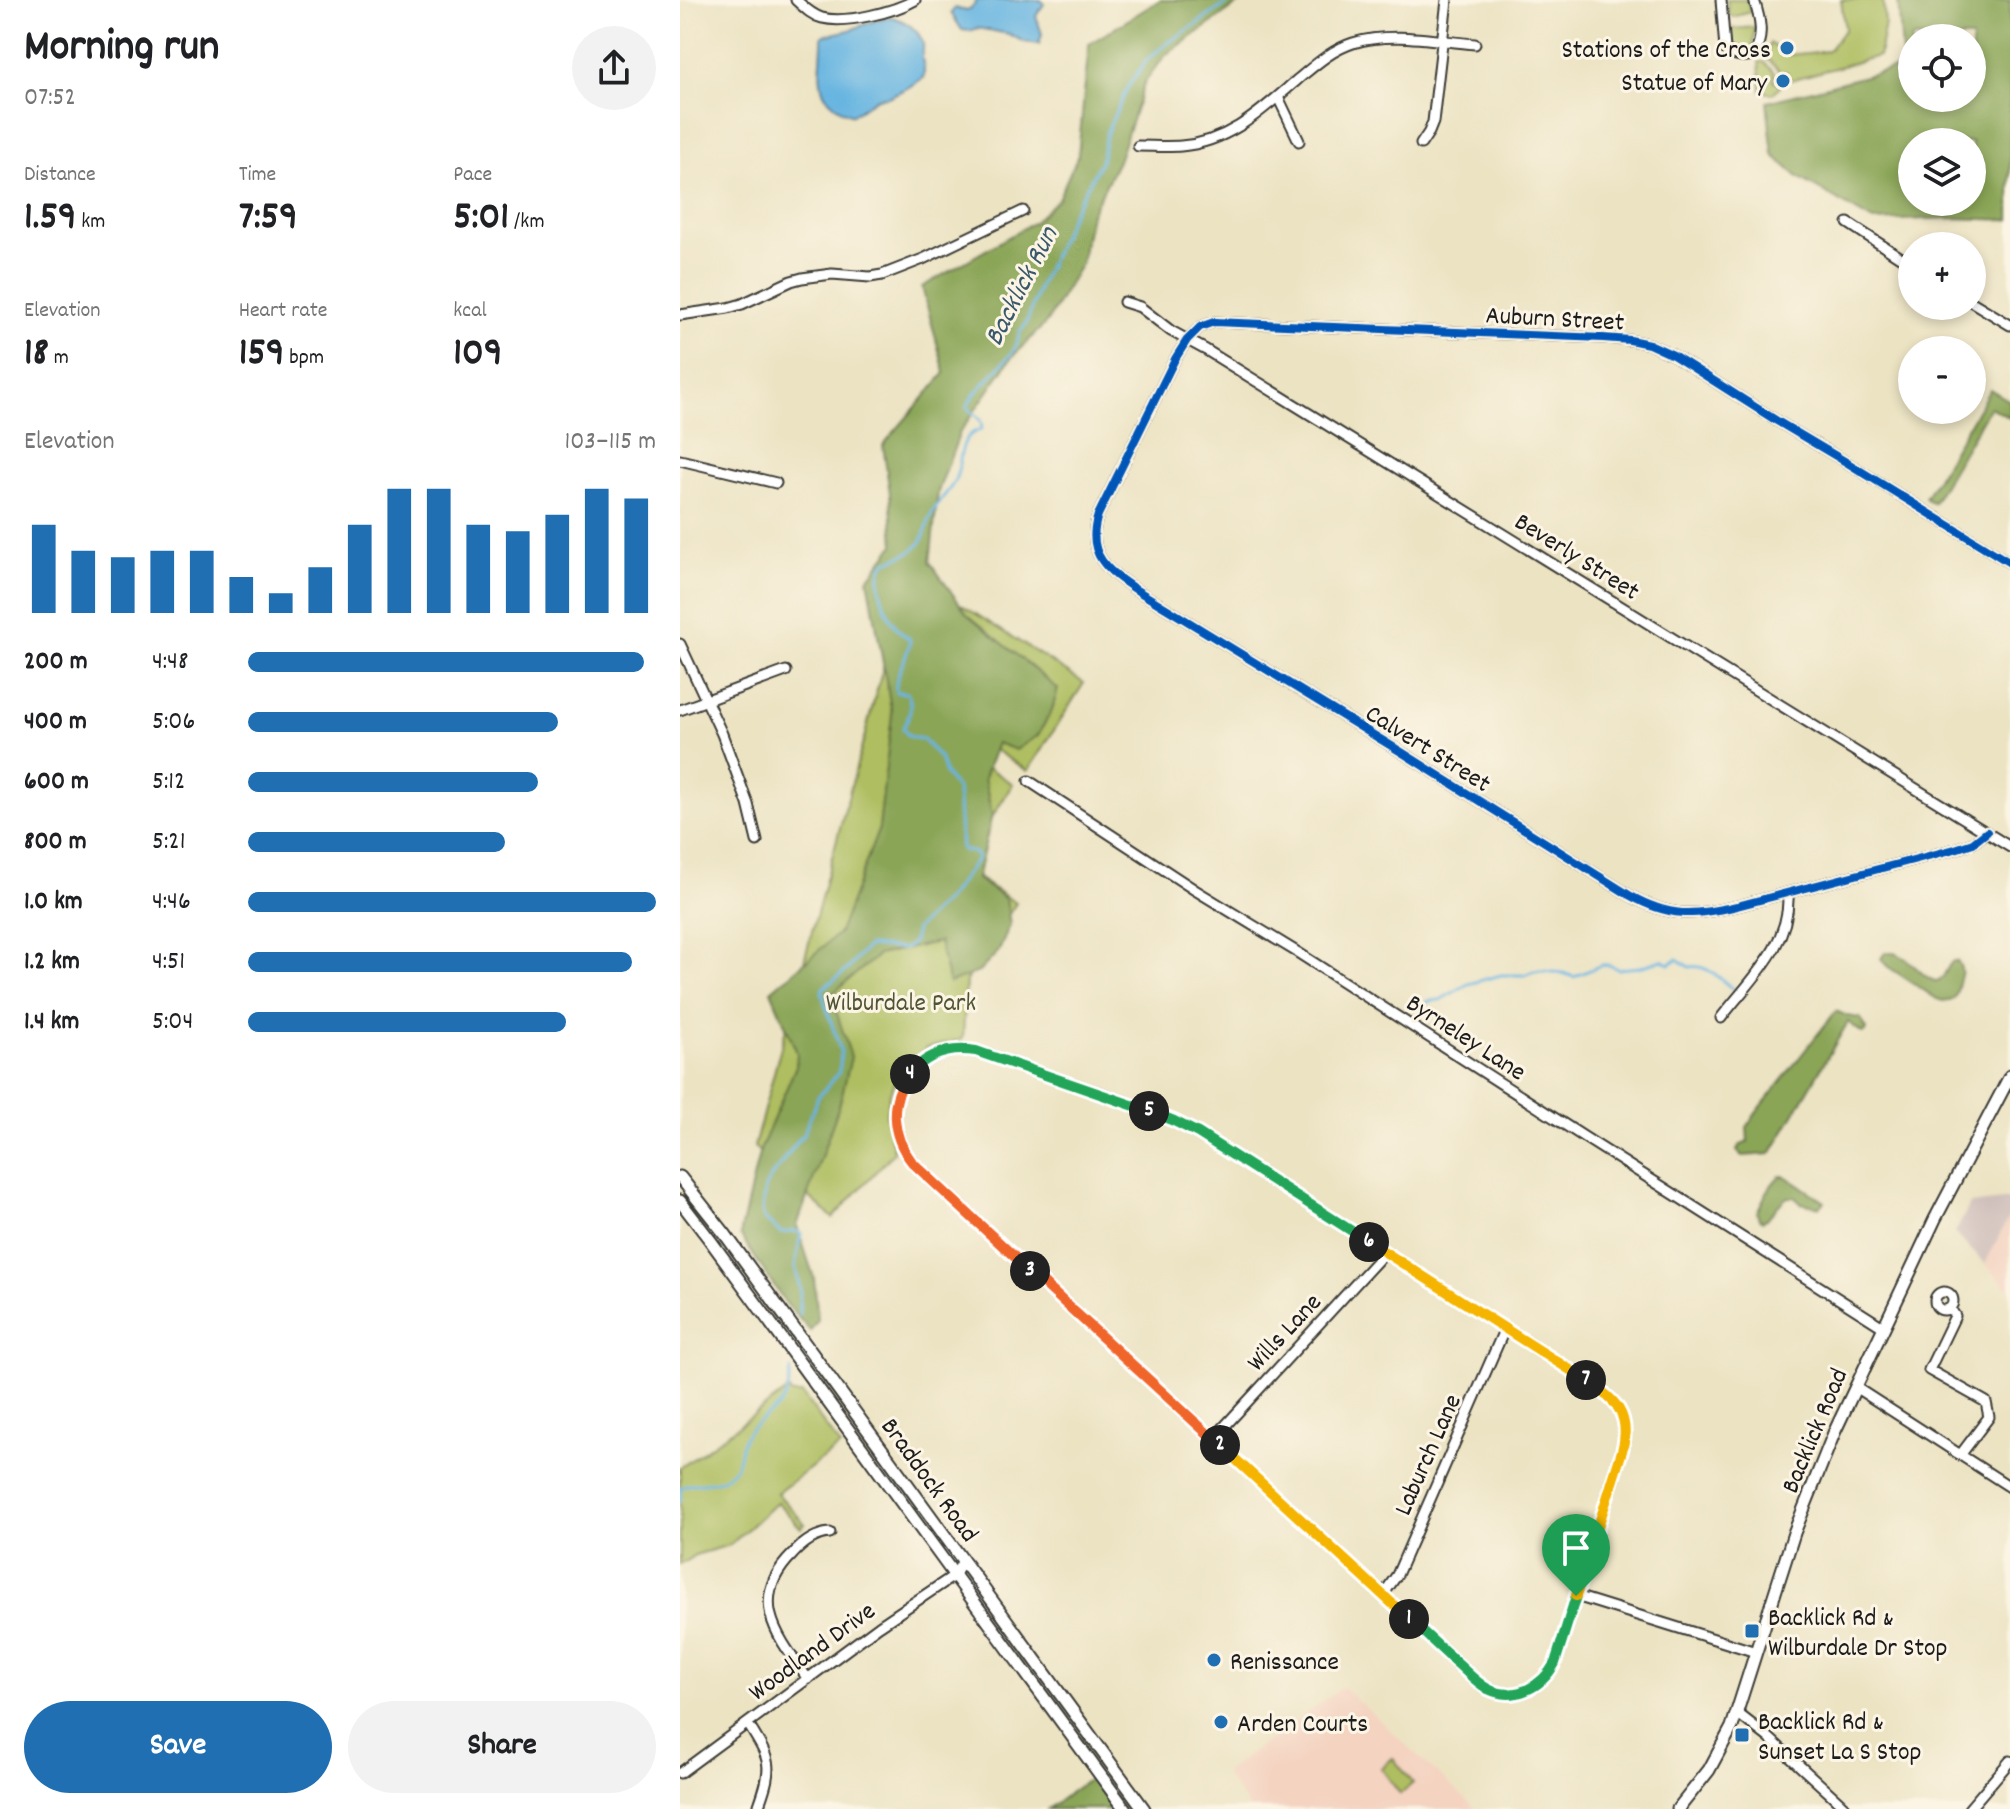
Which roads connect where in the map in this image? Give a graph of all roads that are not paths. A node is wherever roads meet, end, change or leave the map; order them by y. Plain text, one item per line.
1 (796, 0) edge
2 (915, 0) edge
3 (1447, 0) edge
4 (1721, 0) edge
5 (1754, 0) edge
6 (1442, 42) junction
7 (1475, 44) dead end
8 (1278, 97) junction
9 (1299, 141) dead end
10 (1421, 144) dead end
11 (1138, 146) dead end
12 (1023, 211) dead end
13 (1848, 223) dead end
14 (1898, 256) edge
15 (1124, 302) dead end
16 (1986, 310) edge
17 (680, 315) edge
18 (2010, 325) edge
19 (1187, 340) junction
20 (680, 460) edge
21 (776, 483) dead end
22 (2010, 563) edge
23 (680, 644) edge
24 (786, 671) dead end
25 (706, 700) junction
26 (680, 710) edge
27 (1029, 781) dead end
28 (1987, 832) junction
29 (757, 841) dead end
30 (2010, 847) edge
31 (1788, 893) junction
32 (1721, 1018) dead end
33 (2010, 1076) edge
34 (2006, 1092) edge
35 (680, 1177) edge
36 (692, 1190) junction
37 (680, 1200) edge
38 (1385, 1252) junction
39 (1950, 1308) dead end
40 (1883, 1327) junction
41 (1505, 1328) junction
42 (1855, 1387) junction
43 (1213, 1439) junction
44 (1961, 1454) junction
45 (2010, 1487) edge
46 (830, 1533) dead end
47 (963, 1560) junction
48 (955, 1575) junction
49 (1383, 1595) junction
50 (1576, 1596) junction
51 (1756, 1652) junction
52 (808, 1679) junction
53 (1737, 1713) junction
54 (748, 1724) junction
55 (2010, 1761) edge
56 (680, 1773) edge
57 (1139, 1807) edge
58 (759, 1809) edge
59 (1125, 1809) edge
60 (1678, 1809) edge
61 (1847, 1809) edge
62 (1969, 1809) edge

1 - 2 street
3 - 6 street
4 - 5 street
6 - 7 street
6 - 8 street
6 - 10 street
8 - 9 street
8 - 11 street
12 - 17 street
13 - 14 street
15 - 19 street, Beverly Street
16 - 18 street
19 - 22 street, Auburn Street
19 - 28 street, Beverly Street
19 - 31 street, Calvert Street
20 - 21 street
23 - 25 street
24 - 25 street
25 - 26 street
25 - 29 street
27 - 40 street, Byrneley Lane
28 - 30 street, Beverly Street
28 - 31 street, Calvert Street
31 - 32 street
33 - 34 main road, Backlick Road
34 - 40 main road, Backlick Road
35 - 36 main road, Braddock Road
36 - 37 street
36 - 47 main road, Braddock Road
37 - 48 main road, Braddock Road
38 - 41 street
38 - 43 street, Wills Lane
38 - 43 street
39 - 44 street
40 - 42 main road, Backlick Road
41 - 49 street, Laburch Lane
41 - 50 street
42 - 44 street
42 - 51 main road, Backlick Road
43 - 49 street
44 - 45 street
46 - 52 street
47 - 48 street, Woodland Drive
47 - 57 main road, Braddock Road
48 - 52 street, Woodland Drive
48 - 59 main road, Braddock Road
49 - 50 street
50 - 51 street
51 - 53 main road, Backlick Road
52 - 54 street, Woodland Drive
53 - 60 main road, Backlick Road
53 - 61 street
54 - 56 street, Woodland Drive
54 - 58 street
55 - 62 street

